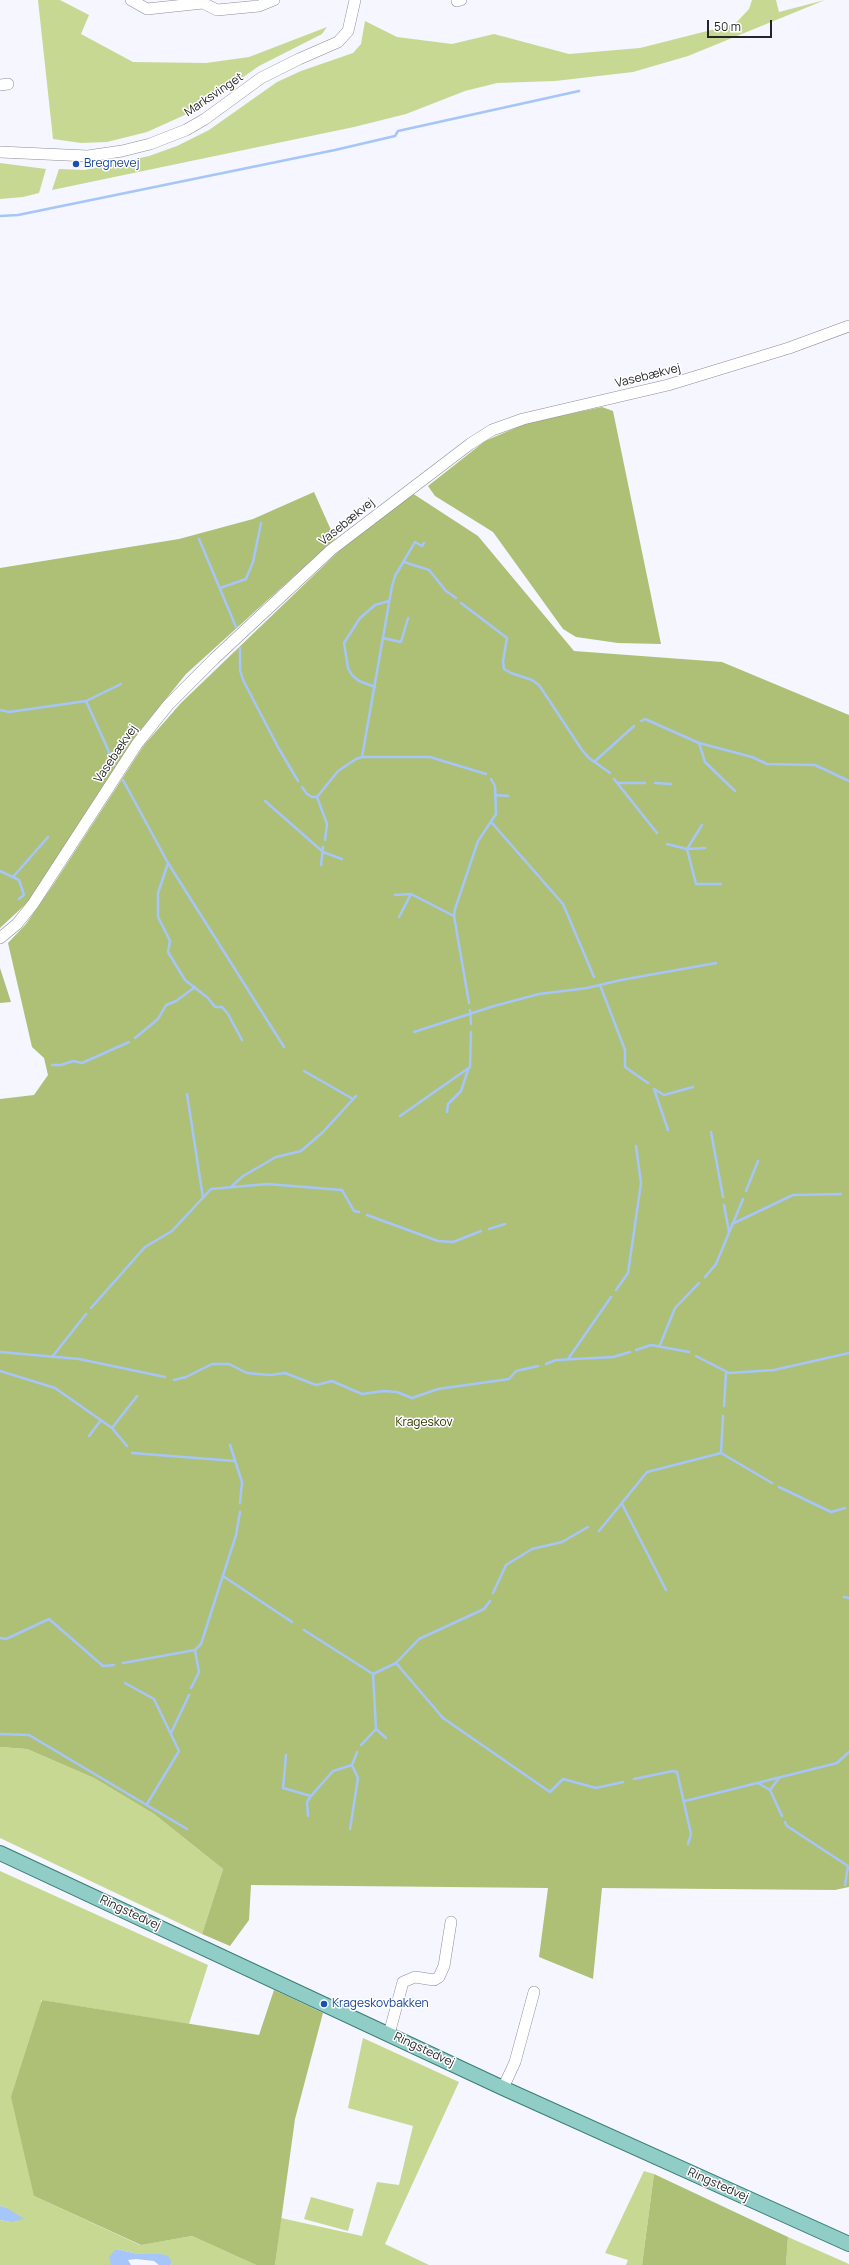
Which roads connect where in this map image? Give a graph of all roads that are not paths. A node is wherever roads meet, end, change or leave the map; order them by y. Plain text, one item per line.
1 (131, 0) edge
2 (274, 0) edge
3 (355, 0) edge
4 (0, 152) edge
5 (849, 326) edge
6 (0, 938) edge
7 (0, 1853) edge
8 (451, 1922) dead end
9 (534, 1992) dead end
10 (389, 2034) junction
11 (503, 2088) junction
12 (849, 2244) edge

1 - 2 street
3 - 4 street, Marksvinget
5 - 6 street, Vasebækvej
7 - 10 main road, Ringstedvej
8 - 10 street
9 - 11 street
10 - 11 main road, Ringstedvej
11 - 12 main road, Ringstedvej

